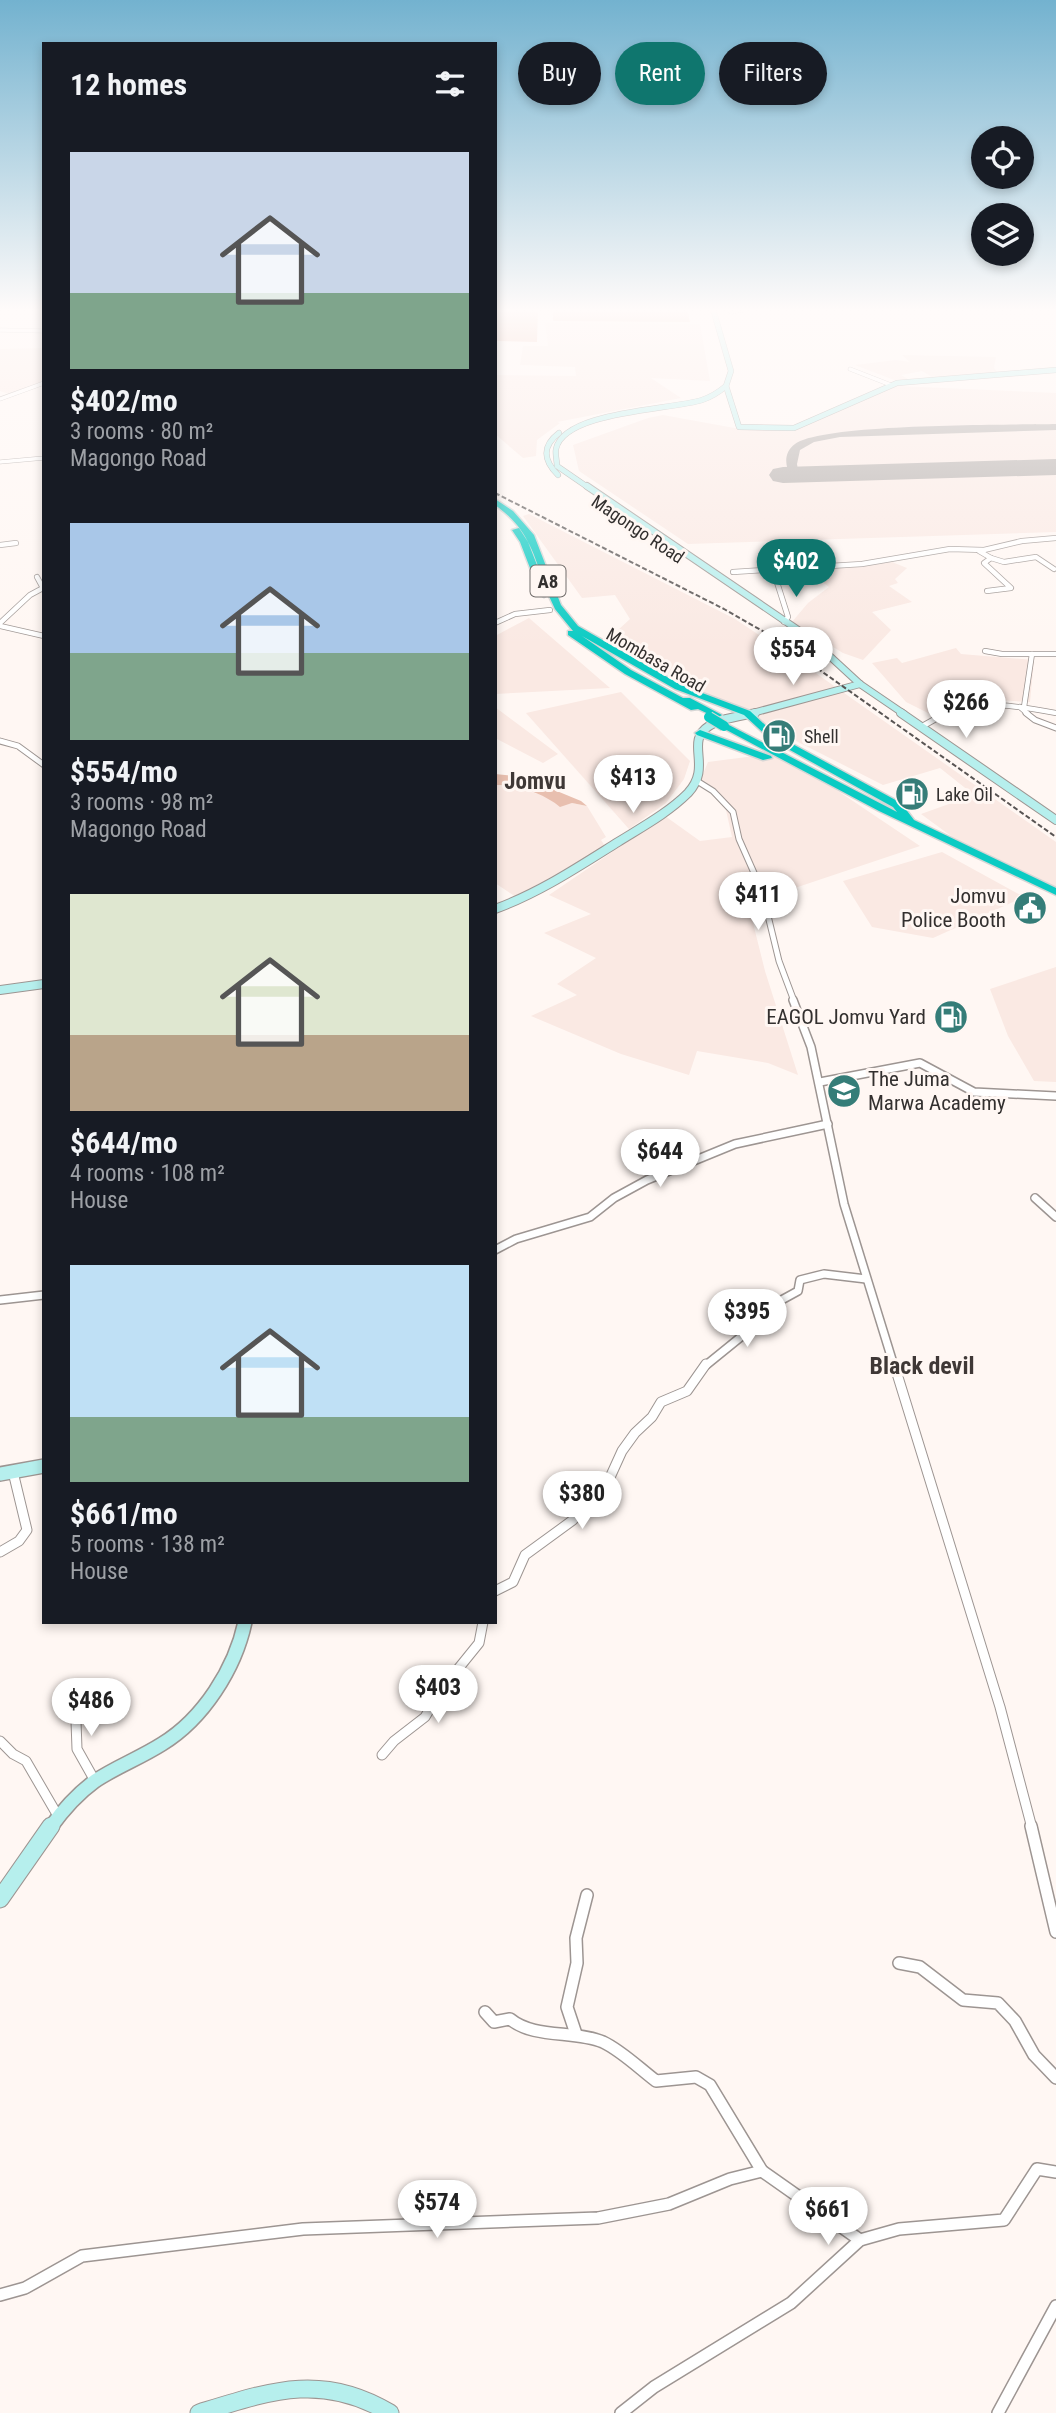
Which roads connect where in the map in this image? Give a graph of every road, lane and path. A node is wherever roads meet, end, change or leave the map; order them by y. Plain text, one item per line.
1 (585, 422) edge
2 (596, 422) edge
3 (737, 422) edge
4 (808, 422) edge
5 (42, 458) edge
6 (0, 462) edge
7 (571, 477) junction
8 (563, 479) junction
9 (497, 501) edge
10 (497, 511) edge
11 (1056, 538) edge
12 (16, 543) dead end
13 (0, 545) edge
14 (978, 550) junction
15 (769, 556) dead end
16 (991, 558) junction
17 (1054, 569) dead end
18 (772, 570) junction
19 (733, 572) dead end
20 (37, 577) dead end
21 (42, 586) edge
22 (42, 589) edge
23 (988, 591) dead end
24 (550, 610) junction
25 (497, 621) edge
26 (784, 622) junction
27 (0, 625) edge
28 (575, 627) junction
29 (42, 630) edge
30 (28, 632) junction
31 (42, 636) edge
32 (985, 651) dead end
33 (1032, 654) junction
34 (1056, 654) edge
35 (831, 658) junction
36 (655, 684) junction
37 (860, 684) junction
38 (1022, 707) junction
39 (747, 713) junction
40 (1056, 713) edge
41 (921, 727) junction
42 (1056, 728) edge
43 (700, 733) junction
44 (0, 741) edge
45 (42, 764) edge
46 (697, 781) junction
47 (909, 820) junction
48 (1056, 820) edge
49 (1056, 892) edge
50 (497, 908) edge
51 (42, 984) edge
52 (0, 990) edge
53 (820, 1082) junction
54 (1056, 1096) edge
55 (828, 1124) junction
56 (1035, 1198) dead end
57 (1056, 1217) edge
58 (497, 1249) edge
59 (866, 1279) junction
60 (42, 1295) edge
61 (0, 1300) edge
62 (42, 1466) edge
63 (6, 1473) edge
64 (0, 1552) edge
65 (497, 1590) edge
66 (245, 1624) edge
67 (483, 1624) edge
68 (71, 1703) dead end
69 (0, 1741) edge
70 (382, 1755) dead end
71 (95, 1781) junction
72 (58, 1816) junction
73 (587, 1895) dead end
74 (0, 1899) edge
75 (1056, 1932) edge
76 (899, 1963) dead end
77 (485, 2012) dead end
78 (576, 2034) junction
79 (1056, 2078) edge
80 (762, 2171) junction
81 (1056, 2172) edge
82 (860, 2240) junction
83 (0, 2295) edge
84 (1056, 2306) edge
85 (199, 2413) edge
86 (390, 2413) edge
87 (621, 2413) edge
88 (998, 2413) edge

1 - 8 main road, Magongo Road
2 - 7 main road, Magongo Road
3 - 4 main road
5 - 6 street
7 - 8 main road
7 - 26 main road, Magongo Road
8 - 35 main road, Magongo Road
9 - 28 highway, Mombasa Road / A8
10 - 24 highway, Mombasa Road / A8
11 - 14 street
12 - 13 street
14 - 16 street
14 - 18 street
15 - 18 street
16 - 17 street
16 - 23 street
18 - 19 street
18 - 26 street
20 - 21 street
22 - 27 street
24 - 25 street
24 - 36 highway, Mombasa Road / A8
26 - 35 main road, Magongo Road
27 - 30 street
28 - 36 highway, Mombasa Road / A8
28 - 39 highway
29 - 30 street
30 - 31 street
32 - 33 street
33 - 34 street
33 - 38 street
35 - 37 main road, Magongo Road
36 - 47 highway, Mombasa Road, bridge
37 - 39 main road
37 - 41 main road, Magongo Road
38 - 40 street
38 - 41 street
38 - 42 street
39 - 43 main road
39 - 47 highway
41 - 48 main road, Magongo Road
43 - 46 main road
43 - 47 highway
44 - 45 street
46 - 50 main road
46 - 53 street
47 - 49 highway, Mombasa Road
51 - 52 main road
53 - 54 street
53 - 55 street
55 - 58 street
55 - 59 street
56 - 57 street
59 - 65 street
59 - 75 street
60 - 61 street
62 - 63 main road
63 - 64 street
66 - 71 main road
67 - 70 street
68 - 71 street
69 - 72 street
71 - 72 main road
72 - 74 main road
73 - 78 street
76 - 79 street
77 - 78 street
78 - 80 street
80 - 82 street
80 - 83 street
81 - 82 street
82 - 87 street
84 - 88 street
85 - 86 main road

